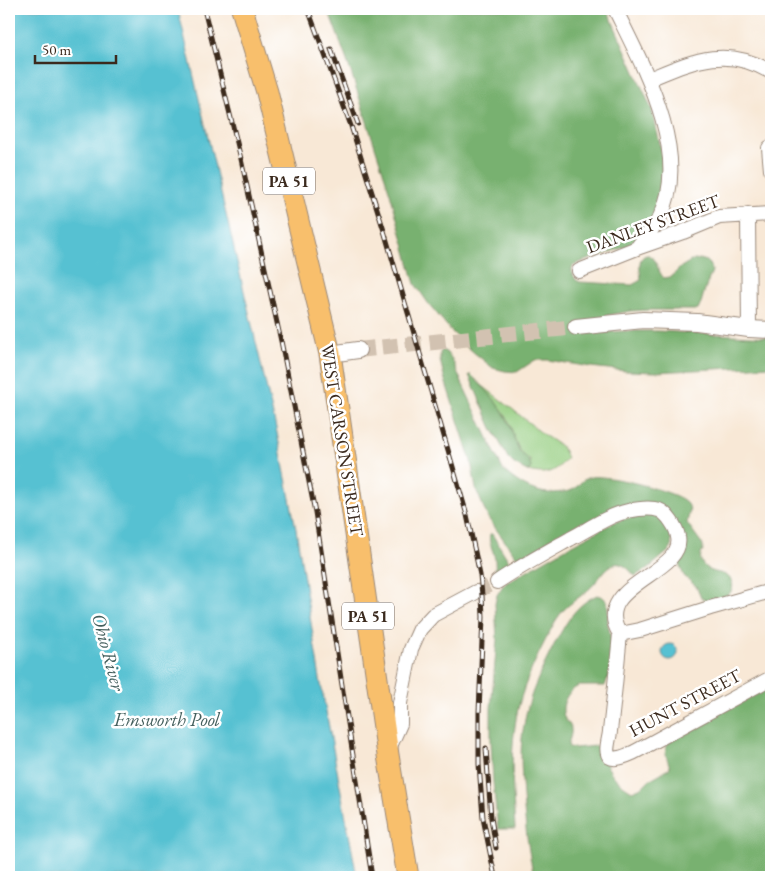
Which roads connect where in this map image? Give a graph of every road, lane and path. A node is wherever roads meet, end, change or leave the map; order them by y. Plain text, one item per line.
1 (242, 9) edge
2 (616, 9) edge
3 (768, 70) edge
4 (649, 79) junction
5 (769, 148) dead end
6 (771, 170) edge
7 (748, 214) junction
8 (771, 214) edge
9 (637, 248) junction
10 (578, 271) dead end
11 (576, 327) tunnel mouth
12 (749, 329) junction
13 (771, 330) edge
14 (358, 350) tunnel mouth
15 (330, 354) junction
16 (497, 582) tunnel mouth
17 (476, 592) tunnel mouth
18 (771, 592) edge
19 (620, 634) junction
20 (771, 678) edge
21 (388, 755) junction
22 (408, 877) edge

1 - 15 main road, WEST CARSON STREET / PA 51
2 - 4 street
3 - 4 street
4 - 9 street
5 - 6 street
7 - 8 street, DANLEY STREET
7 - 9 street, DANLEY STREET
7 - 12 street
9 - 10 street, DANLEY STREET
11 - 12 street
12 - 13 street
14 - 15 street
15 - 21 main road, WEST CARSON STREET / PA 51
16 - 19 street
17 - 21 street
18 - 19 street
19 - 20 street, HUNT STREET
21 - 22 main road, WEST CARSON STREET / PA 51

